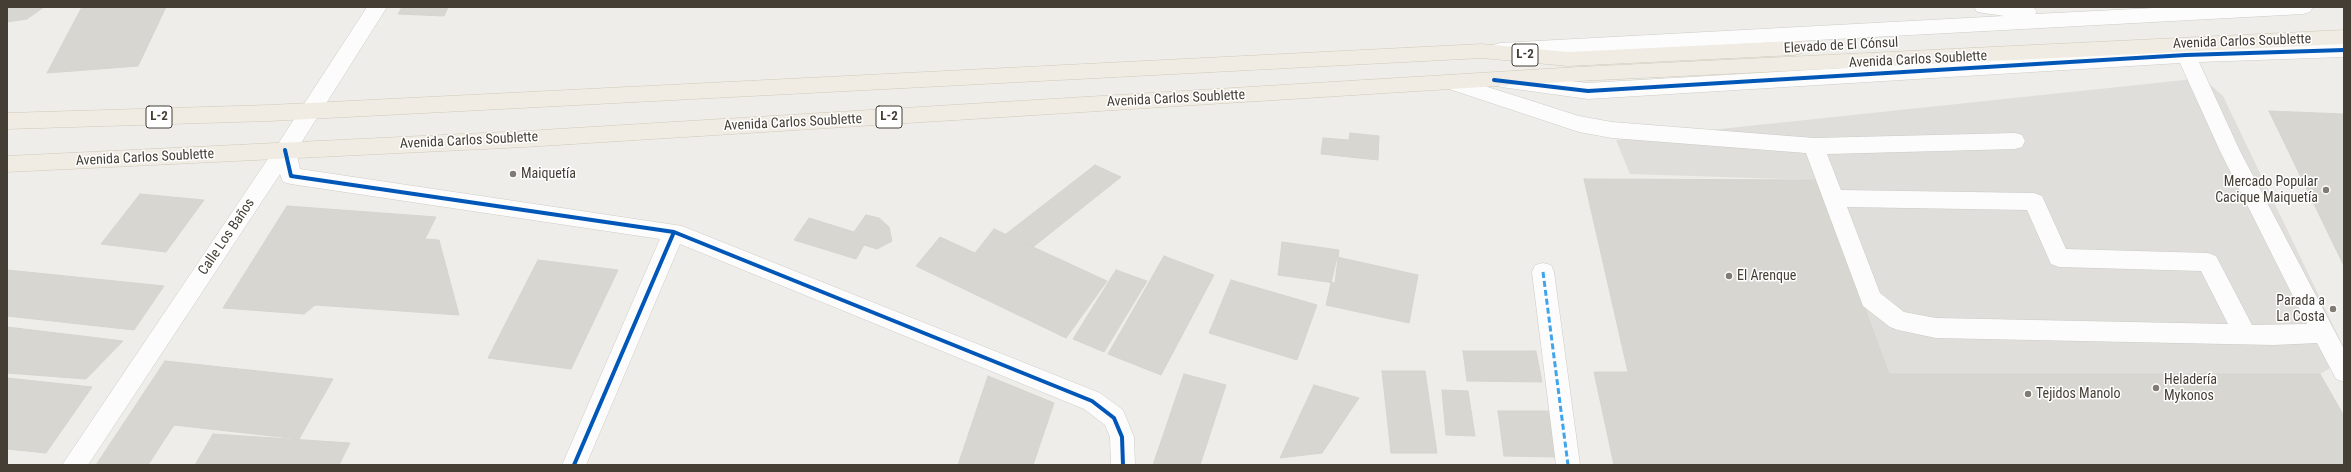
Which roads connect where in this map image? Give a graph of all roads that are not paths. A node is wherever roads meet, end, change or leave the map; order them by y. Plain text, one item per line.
1 (377, 7) edge
2 (1984, 7) edge
3 (2303, 7) edge
4 (2278, 8) edge
5 (2092, 19) junction
6 (2344, 22) edge
7 (2344, 37) edge
8 (2344, 50) edge
9 (1482, 51) junction
10 (2186, 55) junction
11 (1494, 80) junction
12 (1450, 82) junction
13 (310, 111) junction
14 (7, 121) edge
15 (2015, 141) dead end
16 (1814, 146) junction
17 (285, 150) junction
18 (7, 164) edge
19 (1833, 198) junction
20 (674, 232) junction
21 (1543, 272) dead end
22 (2324, 333) junction
23 (2245, 334) junction
24 (2344, 372) edge
25 (74, 465) edge
26 (574, 465) edge
27 (1123, 465) edge
28 (1568, 465) edge

1 - 13 street, Calle Los Baños
2 - 5 street
3 - 4 street, Avenida Carlos Soublette / L-2
4 - 5 street, Avenida Carlos Soublette / L-2
5 - 9 street, Avenida Carlos Soublette / L-2
6 - 9 main road, Elevado de El Cónsul / L-2
7 - 11 main road, Elevado de El Cónsul / L-2
8 - 10 street, Avenida Carlos Soublette / L-2
9 - 13 main road, Avenida Carlos Soublette / L-2
10 - 11 street, Avenida Carlos Soublette / L-2
10 - 22 street
11 - 12 main road, Avenida Carlos Soublette / L-2
12 - 16 street
12 - 17 main road, Avenida Carlos Soublette / L-2
13 - 14 main road, Avenida Carlos Soublette / L-2
13 - 17 street, Calle Los Baños
15 - 16 street
16 - 19 street
17 - 18 main road, Avenida Carlos Soublette / L-2
17 - 20 street
17 - 25 street, Calle Los Baños
19 - 23 street
19 - 23 street
20 - 26 street
20 - 27 street
21 - 28 street
22 - 23 street
22 - 24 street

